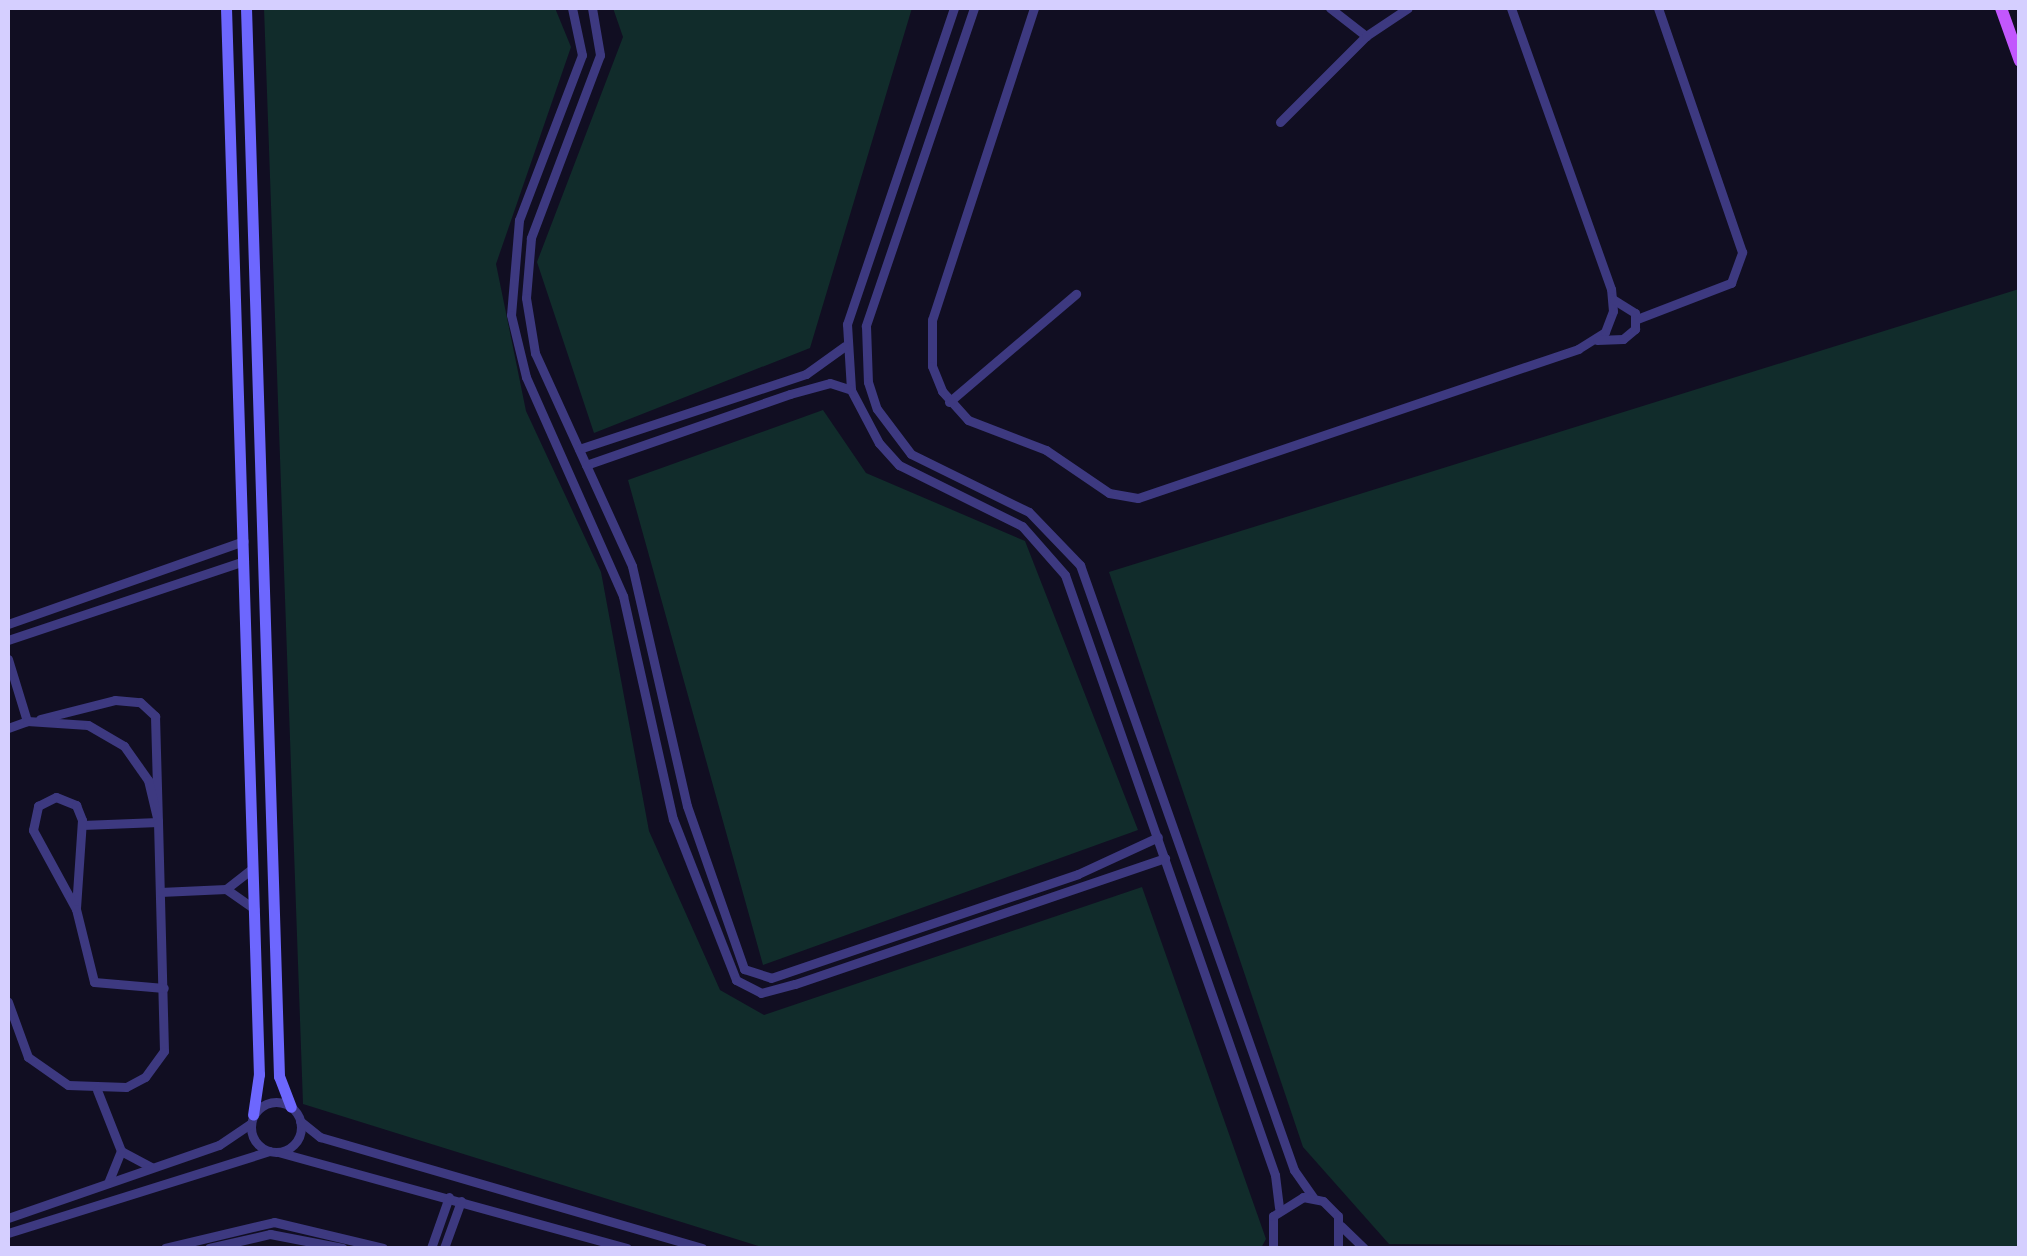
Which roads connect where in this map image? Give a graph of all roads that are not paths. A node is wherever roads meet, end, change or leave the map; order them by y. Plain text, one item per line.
1 (226, 8) edge
2 (246, 8) edge
3 (572, 8) edge
4 (592, 8) edge
5 (954, 8) edge
6 (974, 8) edge
7 (1034, 8) edge
8 (1330, 8) edge
9 (1408, 8) edge
10 (1511, 8) edge
11 (1658, 8) edge
12 (2002, 8) edge
13 (1366, 36) junction
14 (2020, 61) edge
15 (1280, 122) dead end
16 (1076, 294) dead end
17 (1614, 300) junction
18 (1636, 318) junction
19 (1597, 340) junction
20 (845, 346) junction
21 (851, 390) junction
22 (950, 402) junction
23 (579, 449) junction
24 (586, 465) junction
25 (244, 542) junction
26 (244, 561) junction
27 (8, 624) edge
28 (8, 640) edge
29 (8, 659) edge
30 (30, 721) junction
31 (8, 728) edge
32 (158, 822) junction
33 (82, 824) junction
34 (1158, 837) junction
35 (1164, 858) junction
36 (254, 868) junction
37 (226, 889) junction
38 (160, 892) junction
39 (76, 909) junction
40 (255, 910) junction
41 (164, 988) junction
42 (8, 1002) edge
43 (98, 1090) junction
44 (292, 1108) junction
45 (252, 1119) junction
46 (300, 1121) junction
47 (121, 1151) junction
48 (274, 1152) junction
49 (154, 1168) junction
50 (108, 1184) junction
51 (450, 1197) junction
52 (1312, 1197) junction
53 (461, 1201) junction
54 (1278, 1208) junction
55 (8, 1218) edge
56 (250, 1224) junction
57 (1341, 1226) junction
58 (8, 1233) edge
59 (254, 1235) junction
60 (165, 1248) edge
61 (209, 1248) edge
62 (338, 1248) edge
63 (383, 1248) edge
64 (431, 1248) edge
65 (444, 1248) edge
66 (627, 1248) edge
67 (702, 1248) edge
68 (1273, 1248) edge
69 (1338, 1248) edge
70 (1364, 1248) edge

1 - 25 street
2 - 44 street
3 - 35 street
4 - 23 street
5 - 20 street
6 - 52 street
7 - 22 street
8 - 13 street
9 - 13 street
10 - 17 street
11 - 18 street
12 - 14 main road
13 - 15 street
16 - 22 street
17 - 18 street
17 - 19 street
18 - 19 street
19 - 22 street
20 - 21 street
20 - 23 street
21 - 24 street
21 - 34 street
23 - 24 street
24 - 34 street
25 - 26 street
25 - 27 street
26 - 28 street
26 - 36 street
29 - 30 street
30 - 31 street
30 - 32 street
30 - 32 street
32 - 33 street
32 - 38 street
33 - 39 street
33 - 39 street
34 - 35 street
35 - 54 street
36 - 37 street
36 - 40 street
37 - 38 street
37 - 40 street
38 - 41 street
39 - 41 street
40 - 45 street
41 - 43 street
42 - 43 street
43 - 47 street
44 - 45 street
44 - 46 street
45 - 48 street
45 - 49 street
46 - 48 street
46 - 67 street
47 - 49 street
47 - 50 street
48 - 51 street
48 - 58 street
49 - 50 street
50 - 55 street
51 - 53 street
51 - 64 street
52 - 54 street
52 - 57 street
53 - 65 street
53 - 66 street
54 - 68 street
56 - 59 street
56 - 60 street
56 - 63 street
57 - 69 street
57 - 70 street
59 - 61 street
59 - 62 street

